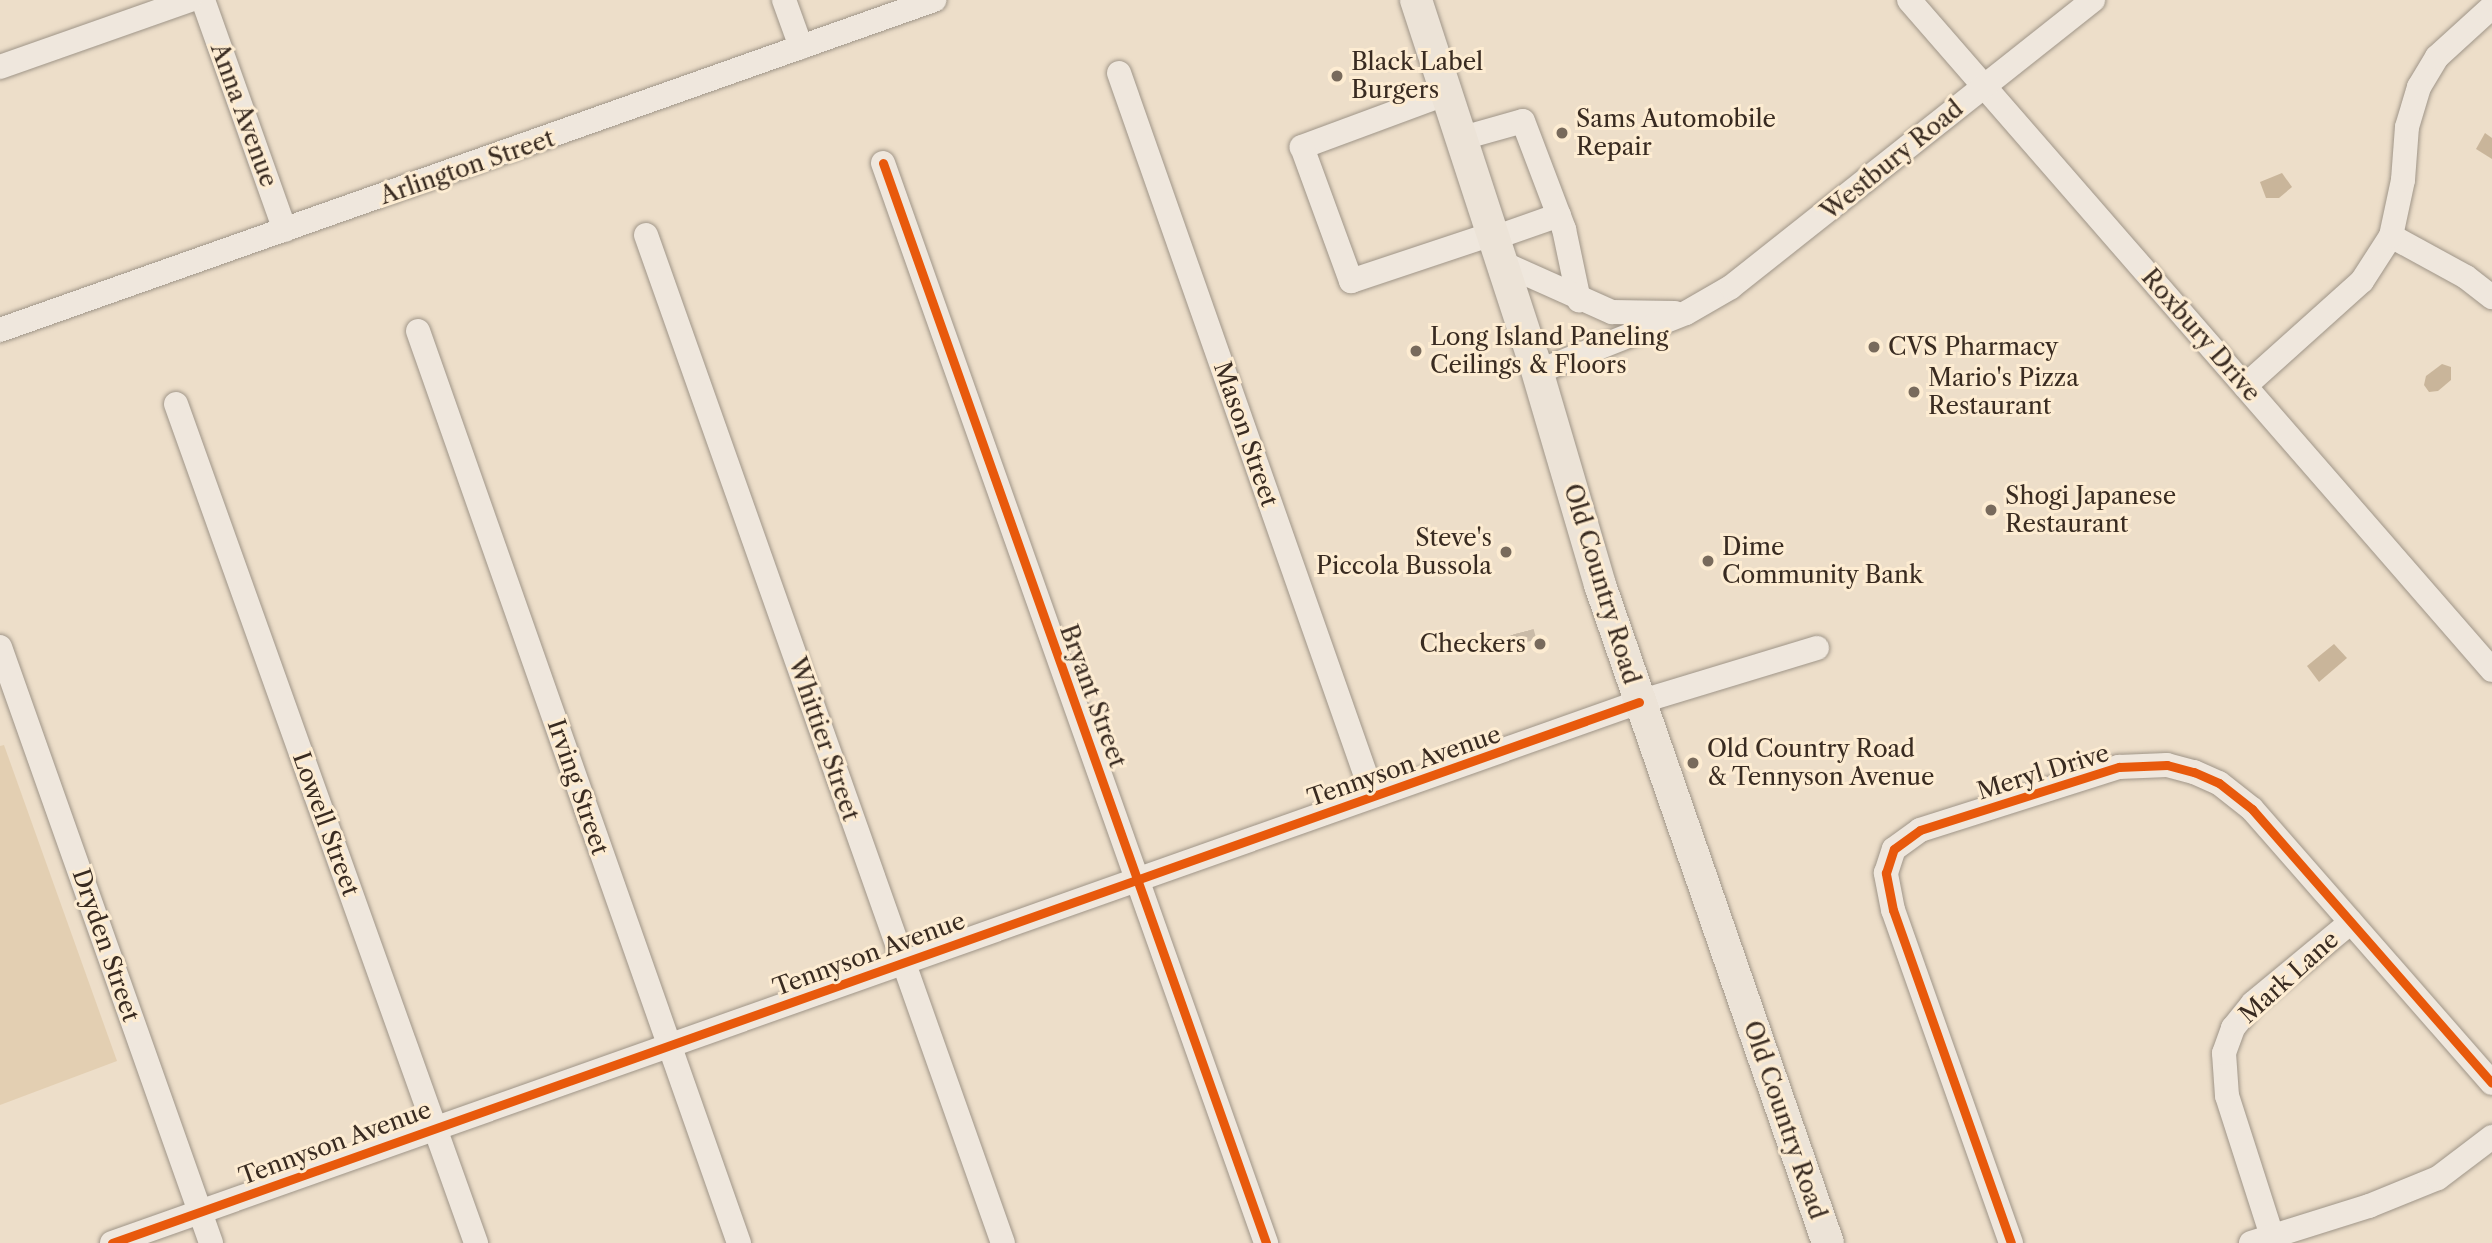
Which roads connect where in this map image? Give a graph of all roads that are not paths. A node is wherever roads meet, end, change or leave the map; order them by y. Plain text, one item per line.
1 (190, 0) edge
2 (203, 0) edge
3 (784, 0) edge
4 (934, 0) edge
5 (1416, 0) edge
6 (1909, 0) edge
7 (2093, 0) edge
8 (2492, 7) edge
9 (801, 47) junction
10 (0, 67) edge
11 (1119, 73) dead end
12 (1985, 86) junction
13 (1445, 94) junction
14 (1459, 139) junction
15 (883, 163) dead end
16 (1559, 215) junction
17 (285, 230) junction
18 (646, 235) dead end
19 (2391, 236) junction
20 (1493, 245) junction
21 (2492, 297) edge
22 (1579, 300) junction
23 (1686, 313) junction
24 (0, 330) edge
25 (418, 331) dead end
26 (1537, 372) junction
27 (2245, 386) junction
28 (176, 404) dead end
29 (0, 647) edge
30 (1817, 648) dead end
31 (2492, 670) edge
32 (1639, 702) junction
33 (1373, 796) junction
34 (1138, 879) junction
35 (2351, 922) junction
36 (903, 962) junction
37 (669, 1045) junction
38 (2492, 1083) edge
39 (435, 1128) junction
40 (2492, 1136) edge
41 (200, 1212) junction
42 (2262, 1239) edge
43 (112, 1243) edge
44 (211, 1243) edge
45 (476, 1243) edge
46 (739, 1243) edge
47 (1003, 1243) edge
48 (1266, 1243) edge
49 (1828, 1243) edge
50 (2011, 1243) edge

1 - 10 street
2 - 17 street, Anna Avenue
3 - 9 street
4 - 9 street, Arlington Street
5 - 13 main road, Old Country Road
6 - 12 street, Roxbury Drive
7 - 12 street, Westbury Road
8 - 19 street
9 - 17 street, Arlington Street
11 - 33 street, Mason Street
12 - 23 street, Westbury Road
12 - 27 street, Roxbury Drive
13 - 14 main road, Old Country Road
13 - 20 street
14 - 16 street
14 - 20 main road, Old Country Road
15 - 34 street, Bryant Street
16 - 20 street
16 - 22 street
17 - 24 street, Arlington Street
18 - 36 street, Whittier Street
19 - 21 street
19 - 27 street
20 - 22 street, Westbury Road
20 - 26 main road, Old Country Road
22 - 23 street, Westbury Road
23 - 26 street, Westbury Road
25 - 37 street, Irving Street
26 - 32 main road, Old Country Road
27 - 31 street, Roxbury Drive
28 - 39 street, Lowell Street
29 - 41 street, Dryden Street
30 - 32 street, Tennyson Avenue
32 - 33 street, Tennyson Avenue
32 - 49 main road, Old Country Road
33 - 34 street, Tennyson Avenue
34 - 36 street, Tennyson Avenue
34 - 48 street, Bryant Street
35 - 38 street, Meryl Drive
35 - 42 street, Mark Lane
35 - 50 street, Meryl Drive
36 - 37 street, Tennyson Avenue
36 - 47 street, Whittier Street
37 - 39 street, Tennyson Avenue
37 - 46 street, Irving Street
39 - 41 street, Tennyson Avenue
39 - 45 street, Lowell Street
40 - 42 street
41 - 43 street, Tennyson Avenue
41 - 44 street, Dryden Street

